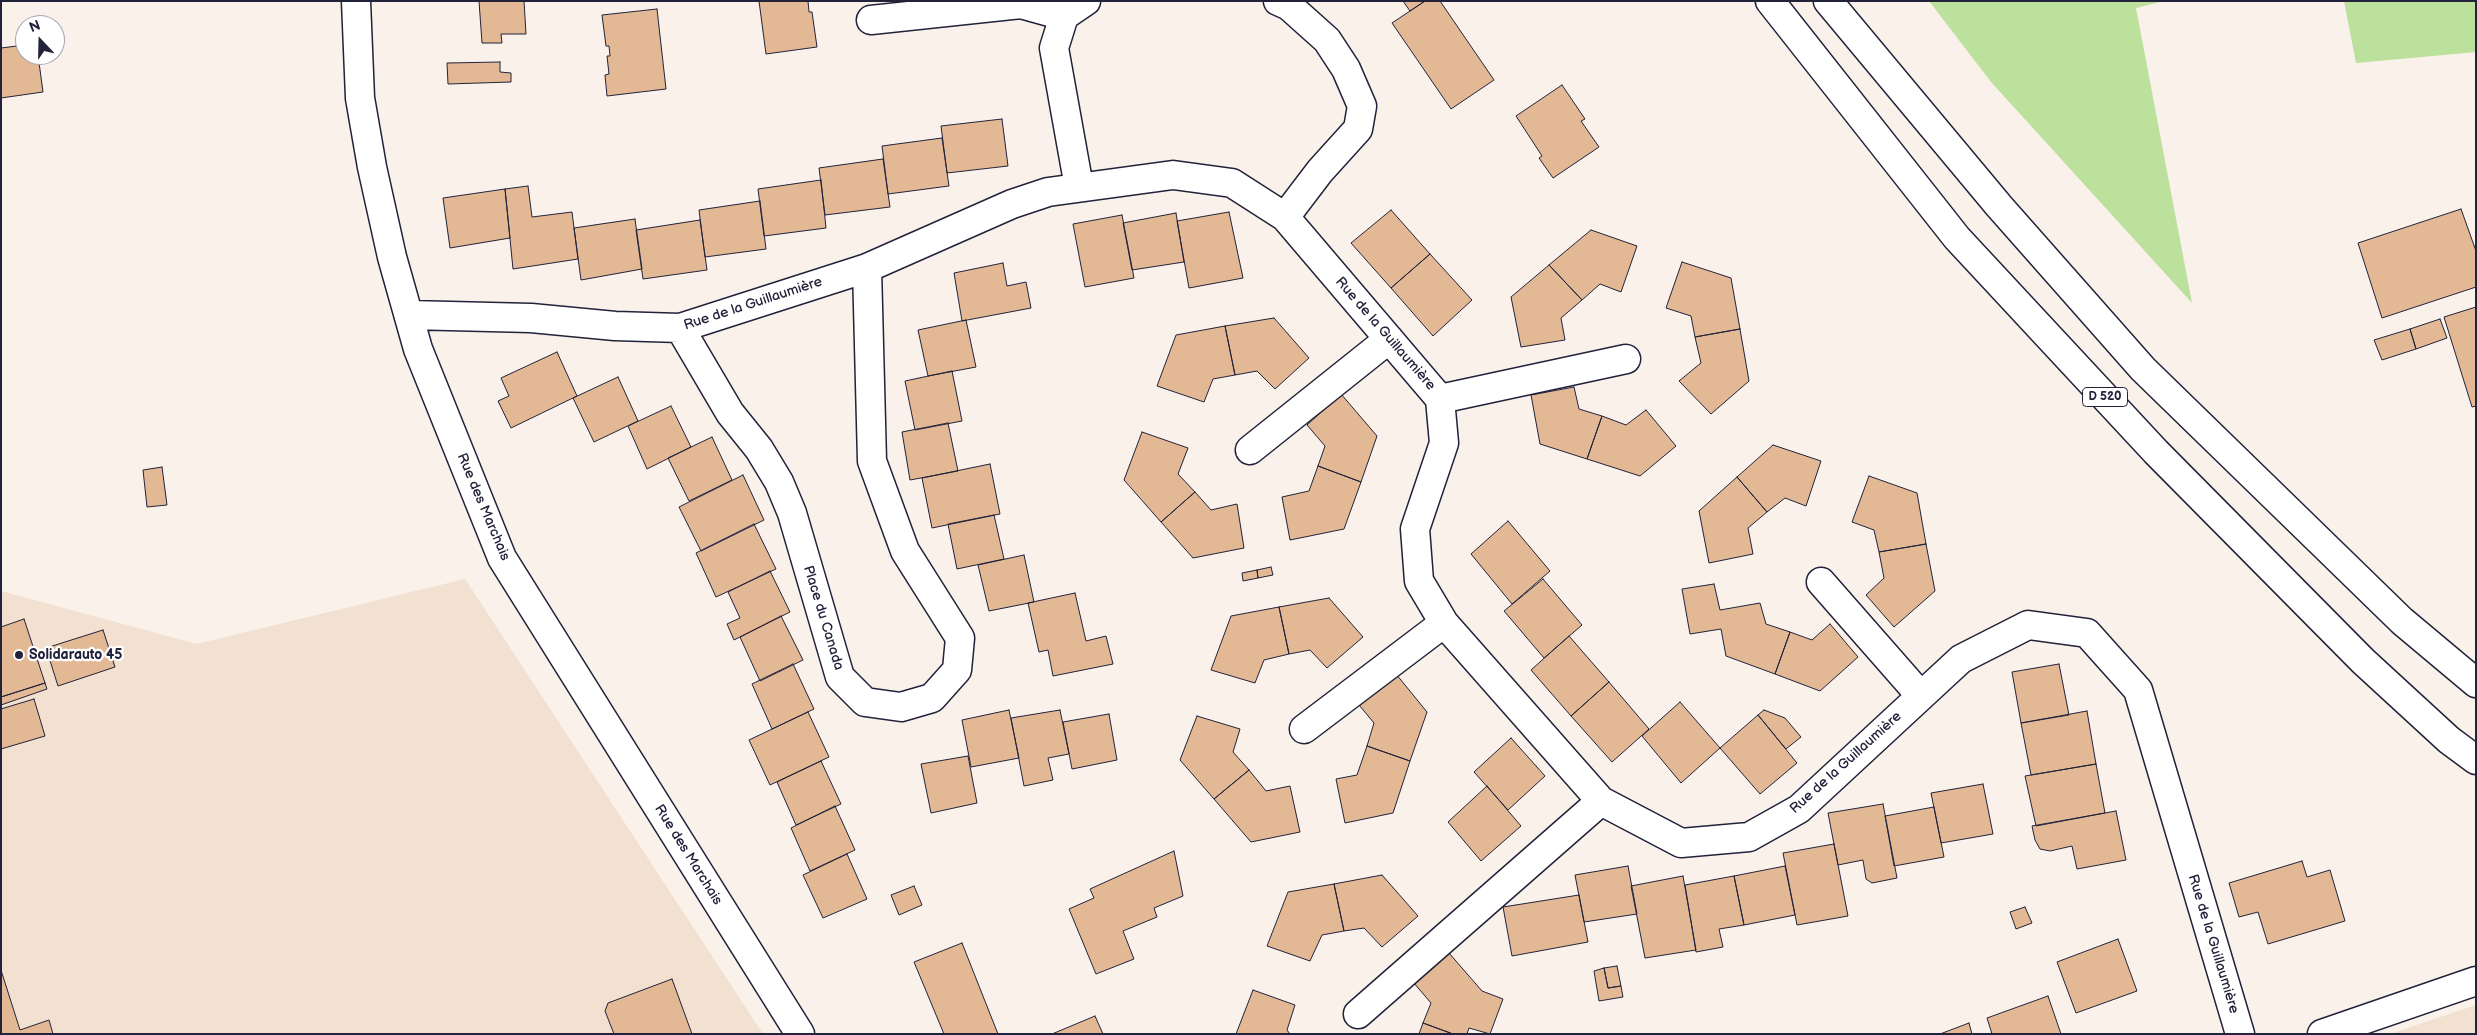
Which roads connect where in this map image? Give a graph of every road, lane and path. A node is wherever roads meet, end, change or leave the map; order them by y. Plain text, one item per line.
1 (356, 1) edge
2 (1278, 1) edge
3 (1770, 1) edge
4 (1828, 1) edge
5 (1075, 9) edge
6 (871, 20) dead end
7 (1079, 187) junction
8 (1285, 217) junction
9 (867, 268) junction
10 (409, 315) junction
11 (680, 328) junction
12 (1389, 340) junction
13 (1626, 359) dead end
14 (1440, 398) junction
15 (1250, 450) dead end
16 (1820, 582) dead end
17 (1444, 623) junction
18 (2476, 683) edge
19 (1921, 696) junction
20 (1304, 729) dead end
21 (2476, 760) edge
22 (1600, 800) junction
23 (2476, 981) edge
24 (1358, 1014) dead end
25 (800, 1034) edge
26 (2240, 1034) edge
27 (2322, 1034) edge

1 - 10 street, Rue des Marchais
2 - 8 street
3 - 21 street, D 520
4 - 18 street
5 - 6 street
5 - 7 street
7 - 8 street, Rue de la Guillaumière
7 - 9 street, Rue de la Guillaumière
8 - 12 street, Rue de la Guillaumière
9 - 11 street, Rue de la Guillaumière
9 - 11 street, Place du Canada
10 - 11 street, Rue de la Guillaumière
10 - 25 street, Rue des Marchais
12 - 14 street, Rue de la Guillaumière
12 - 15 street
13 - 14 street
14 - 17 street, Rue de la Guillaumière
16 - 19 street
17 - 20 street
17 - 22 street, Rue de la Guillaumière
19 - 22 street, Rue de la Guillaumière
19 - 26 street, Rue de la Guillaumière
22 - 24 street
23 - 27 street

